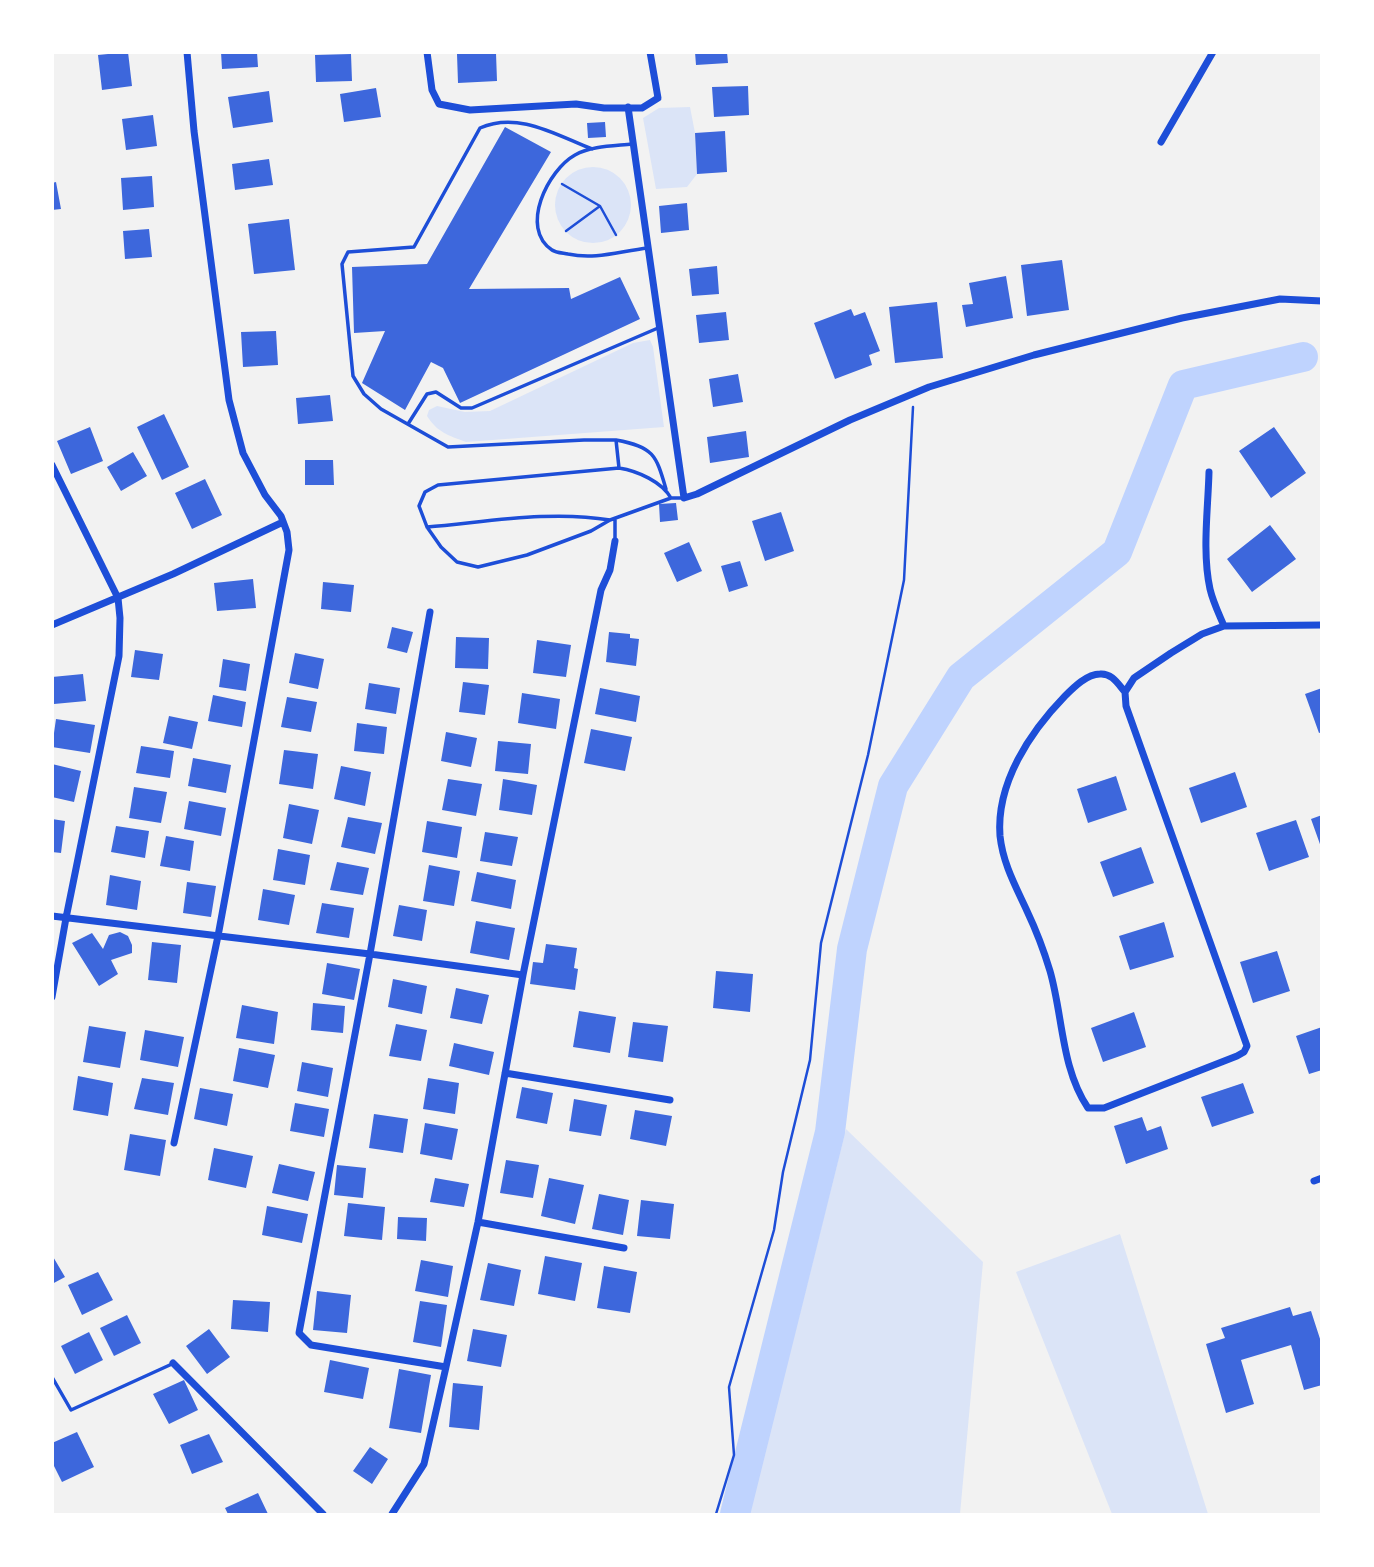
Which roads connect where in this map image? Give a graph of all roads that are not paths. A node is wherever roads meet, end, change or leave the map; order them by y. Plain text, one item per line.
1 (187, 52) edge
2 (427, 52) edge
3 (650, 52) edge
4 (1213, 52) edge
5 (628, 107) junction
6 (1161, 142) dead end
7 (632, 144) junction
8 (592, 149) junction
9 (648, 248) junction
10 (1321, 301) edge
11 (660, 327) junction
12 (408, 425) junction
13 (616, 440) junction
14 (52, 465) edge
15 (620, 468) junction
16 (1209, 472) dead end
17 (666, 489) junction
18 (671, 498) junction
19 (684, 498) junction
20 (612, 519) junction
21 (283, 522) junction
22 (427, 527) junction
23 (615, 541) joint
24 (118, 598) junction
25 (429, 612) dead end
26 (52, 625) edge
27 (1321, 625) edge
28 (1224, 626) junction
29 (1125, 692) junction
30 (52, 916) edge
31 (66, 918) junction
32 (218, 936) junction
33 (370, 954) junction
34 (523, 975) junction
35 (52, 997) edge
36 (506, 1073) junction
37 (670, 1100) dead end
38 (174, 1143) dead end
39 (478, 1222) junction
40 (624, 1248) dead end
41 (173, 1363) joint
42 (446, 1367) junction
43 (52, 1377) edge
44 (323, 1514) edge
45 (392, 1514) edge

1 - 21 street
2 - 5 street
3 - 5 street
4 - 6 street
5 - 7 street
7 - 8 lane
7 - 9 street
8 - 9 lane
8 - 12 lane
9 - 11 street
10 - 19 street
11 - 12 lane
11 - 19 street
12 - 13 lane
13 - 15 lane
13 - 17 lane
14 - 24 street
15 - 17 lane
15 - 22 lane
16 - 28 street
17 - 18 lane
18 - 19 lane
18 - 20 lane
20 - 22 lane
20 - 22 lane
20 - 23 lane
21 - 24 street
21 - 32 street
23 - 34 street
24 - 26 street
24 - 31 street
25 - 33 street
27 - 28 street
28 - 29 street
29 - 29 street
30 - 31 street
31 - 32 street
31 - 35 street
32 - 33 street
32 - 38 street
33 - 34 street
33 - 42 street
34 - 36 street
36 - 37 street
36 - 39 street
39 - 40 street
39 - 42 street
41 - 43 lane
41 - 44 street
42 - 45 street

